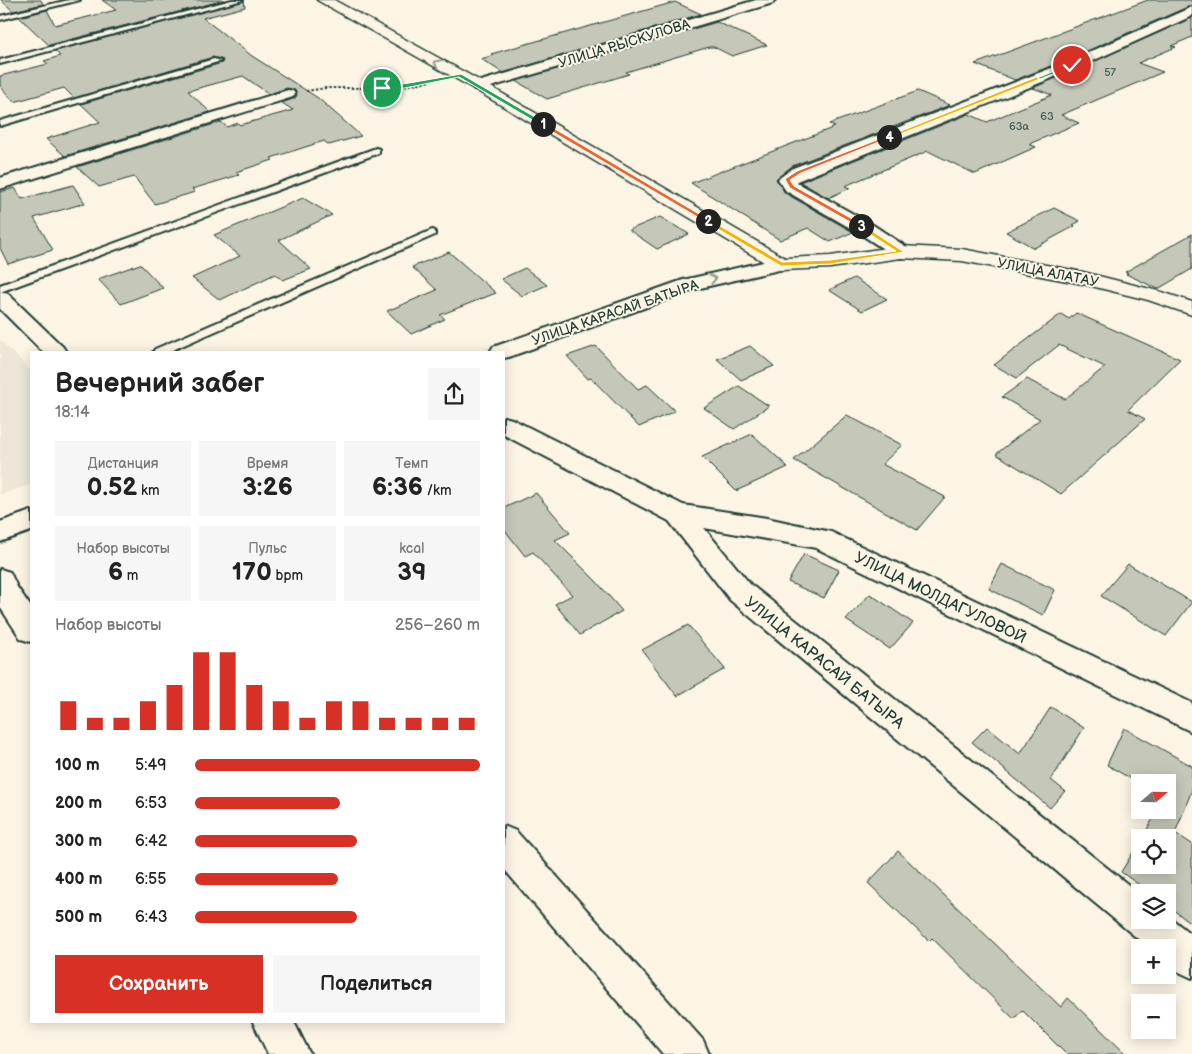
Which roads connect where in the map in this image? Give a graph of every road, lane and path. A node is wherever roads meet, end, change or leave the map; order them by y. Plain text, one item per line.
1 (77, 0) edge
2 (240, 0) edge
3 (324, 0) edge
4 (769, 0) edge
5 (1192, 11) edge
6 (0, 18) edge
7 (216, 61) dead end
8 (0, 62) edge
9 (460, 75) junction
10 (479, 86) junction
11 (288, 94) joint
12 (0, 124) edge
13 (376, 151) dead end
14 (0, 184) edge
15 (432, 233) dead end
16 (901, 252) junction
17 (781, 264) junction
18 (0, 290) edge
19 (0, 297) edge
20 (1190, 305) edge
21 (54, 351) edge
22 (161, 351) edge
23 (504, 351) edge
24 (505, 426) edge
25 (678, 514) junction
26 (30, 521) edge
27 (0, 532) edge
28 (0, 580) edge
29 (30, 629) edge
30 (1192, 718) edge
31 (505, 844) edge
32 (1131, 910) edge
33 (1155, 929) edge
34 (1192, 959) edge
35 (273, 1023) edge
36 (290, 1054) edge
37 (689, 1054) edge

1 - 6 lane
2 - 8 lane
9 -> 3 street
4 - 10 street, УЛИЦА РЫСКУЛОВА
5 - 16 street
7 - 12 lane
9 - 10 street
9 - 11 path
10 - 17 street
11 - 14 street
13 - 18 lane
15 - 22 lane
16 - 17 street, УЛИЦА КАРАСАЙ БАТЫРА
16 - 20 street, УЛИЦА АЛАТАУ
23 -> 17 street, УЛИЦА КАРАСАЙ БАТЫРА
19 - 21 street
24 - 25 street, УЛИЦА КАРАСАЙ БАТЫРА
25 - 30 street, УЛИЦА МОЛДАГУЛОВОЙ
25 - 32 street, УЛИЦА КАРАСАЙ БАТЫРА
26 - 27 street
28 - 29 street
31 - 37 street
33 - 34 street
35 - 36 street

